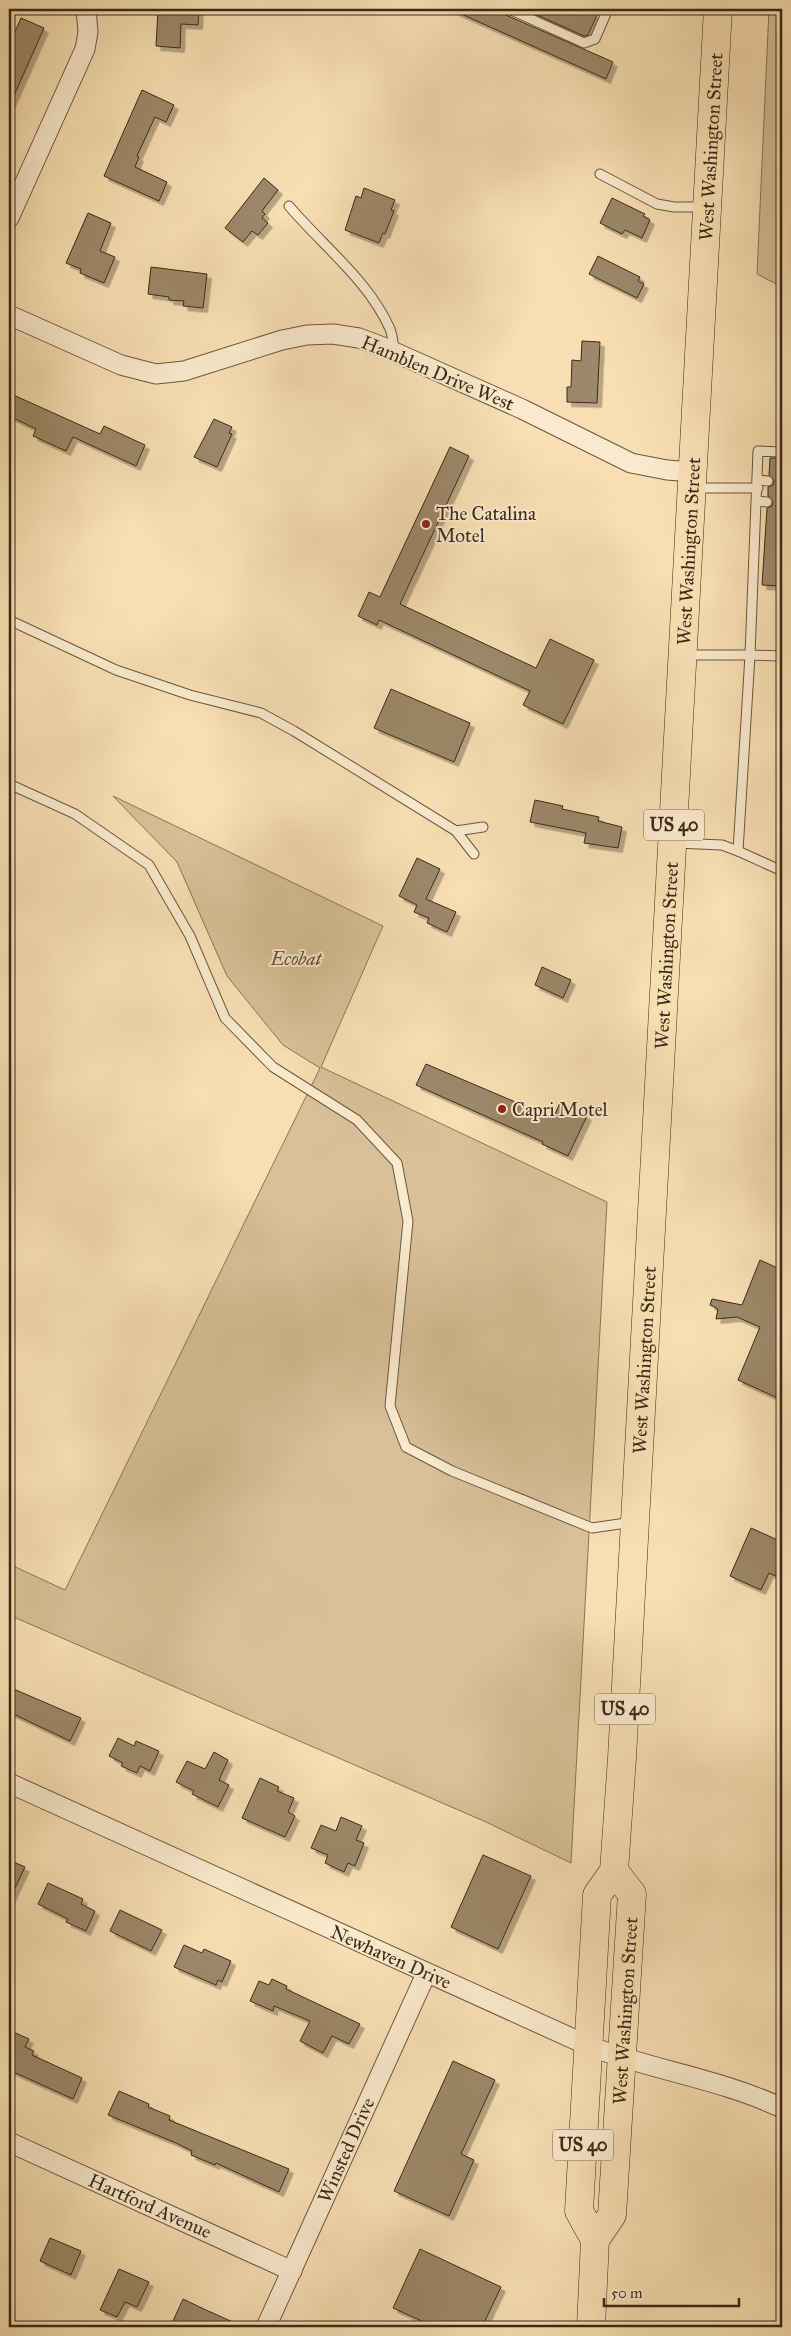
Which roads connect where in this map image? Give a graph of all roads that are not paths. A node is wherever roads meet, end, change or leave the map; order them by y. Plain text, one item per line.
1 (86, 9) edge
2 (509, 9) edge
3 (607, 9) edge
4 (718, 9) edge
5 (600, 174) dead end
6 (289, 206) dead end
7 (708, 207) junction
8 (9, 218) edge
9 (9, 315) edge
10 (394, 352) junction
11 (782, 452) edge
12 (693, 480) junction
13 (768, 481) dead end
14 (758, 484) junction
15 (757, 502) junction
16 (767, 502) dead end
17 (9, 620) edge
18 (683, 655) junction
19 (750, 655) junction
20 (782, 656) edge
21 (9, 784) edge
22 (483, 827) dead end
23 (456, 831) junction
24 (673, 842) junction
25 (738, 852) junction
26 (474, 854) dead end
27 (782, 871) edge
28 (635, 1522) junction
29 (9, 1783) edge
30 (614, 1871) junction
31 (426, 1974) junction
32 (589, 2046) junction
33 (622, 2058) junction
34 (782, 2108) edge
35 (9, 2142) edge
36 (595, 2240) junction
37 (292, 2271) junction
38 (266, 2327) edge
39 (591, 2327) edge

1 - 8 street
2 - 3 lane
4 - 7 main road, West Washington Street / US 40
5 - 7 lane
6 - 10 lane
7 - 12 main road, West Washington Street / US 40
9 - 10 street, Hamblen Drive West
10 - 12 street, Hamblen Drive West
11 - 14 lane
12 - 14 lane
12 - 18 main road, West Washington Street / US 40
13 - 14 lane
14 - 15 lane
15 - 16 lane
15 - 19 lane
17 - 23 lane
18 - 19 lane
18 - 24 main road, West Washington Street / US 40
19 - 20 lane
19 - 25 lane
21 - 28 lane
22 - 23 lane
23 - 26 lane
24 - 25 lane
24 - 28 main road, West Washington Street / US 40
25 - 27 lane
28 - 30 main road, West Washington Street / US 40
29 - 31 street, Newhaven Drive
30 - 32 main road, West Washington Street / US 40
30 - 33 main road, West Washington Street / US 40
31 - 32 street, Newhaven Drive
31 - 37 street, Winsted Drive
32 - 33 street, Newhaven Drive
32 - 36 main road, West Washington Street / US 40
33 - 34 street, Newhaven Drive
33 - 36 main road, West Washington Street / US 40
35 - 37 street, Hartford Avenue
36 - 39 main road
37 - 38 street, Winsted Drive

